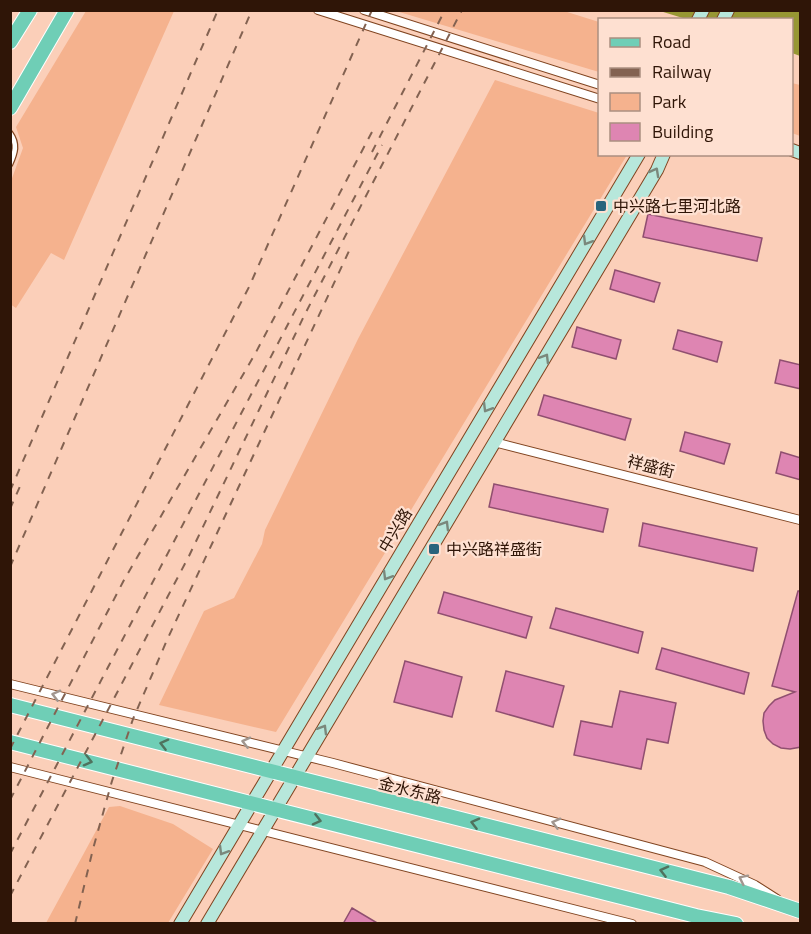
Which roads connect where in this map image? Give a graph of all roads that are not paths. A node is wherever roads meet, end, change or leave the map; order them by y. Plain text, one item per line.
1 (30, 10) edge
2 (68, 10) edge
3 (318, 10) edge
4 (364, 10) edge
5 (10, 42) edge
6 (598, 84) edge
7 (598, 98) edge
8 (10, 108) edge
9 (10, 133) edge
10 (638, 156) edge
11 (663, 156) edge
12 (10, 164) edge
13 (494, 442) junction
14 (801, 520) edge
15 (10, 684) edge
16 (10, 705) edge
17 (10, 742) edge
18 (283, 751) junction
19 (307, 756) junction
20 (10, 767) edge
21 (271, 772) junction
22 (294, 778) junction
23 (252, 803) junction
24 (276, 809) junction
25 (239, 824) junction
26 (263, 830) junction
27 (797, 910) edge
28 (180, 924) edge
29 (207, 924) edge
30 (633, 924) edge
31 (736, 924) edge

1 - 5 main road
2 - 8 main road
3 - 7 street
4 - 6 street
9 - 12 lane
10 -> 18 street, 中兴路
13 -> 11 street
13 - 14 street, 祥盛街
19 -> 13 street
18 -> 15 street
21 -> 16 main road, 金水东路
17 -> 23 main road
18 - 19 street
18 - 21 street, 中兴路
19 - 22 street
27 -> 19 street
20 - 25 street
21 - 22 main road, 金水东路
21 - 23 street, 中兴路
22 - 24 street
27 -> 22 main road, 金水东路
23 - 24 main road
23 - 25 street, 中兴路
24 - 26 street
24 -> 31 main road
25 - 26 street
25 -> 28 street, 中兴路
26 - 29 street
26 - 30 street

